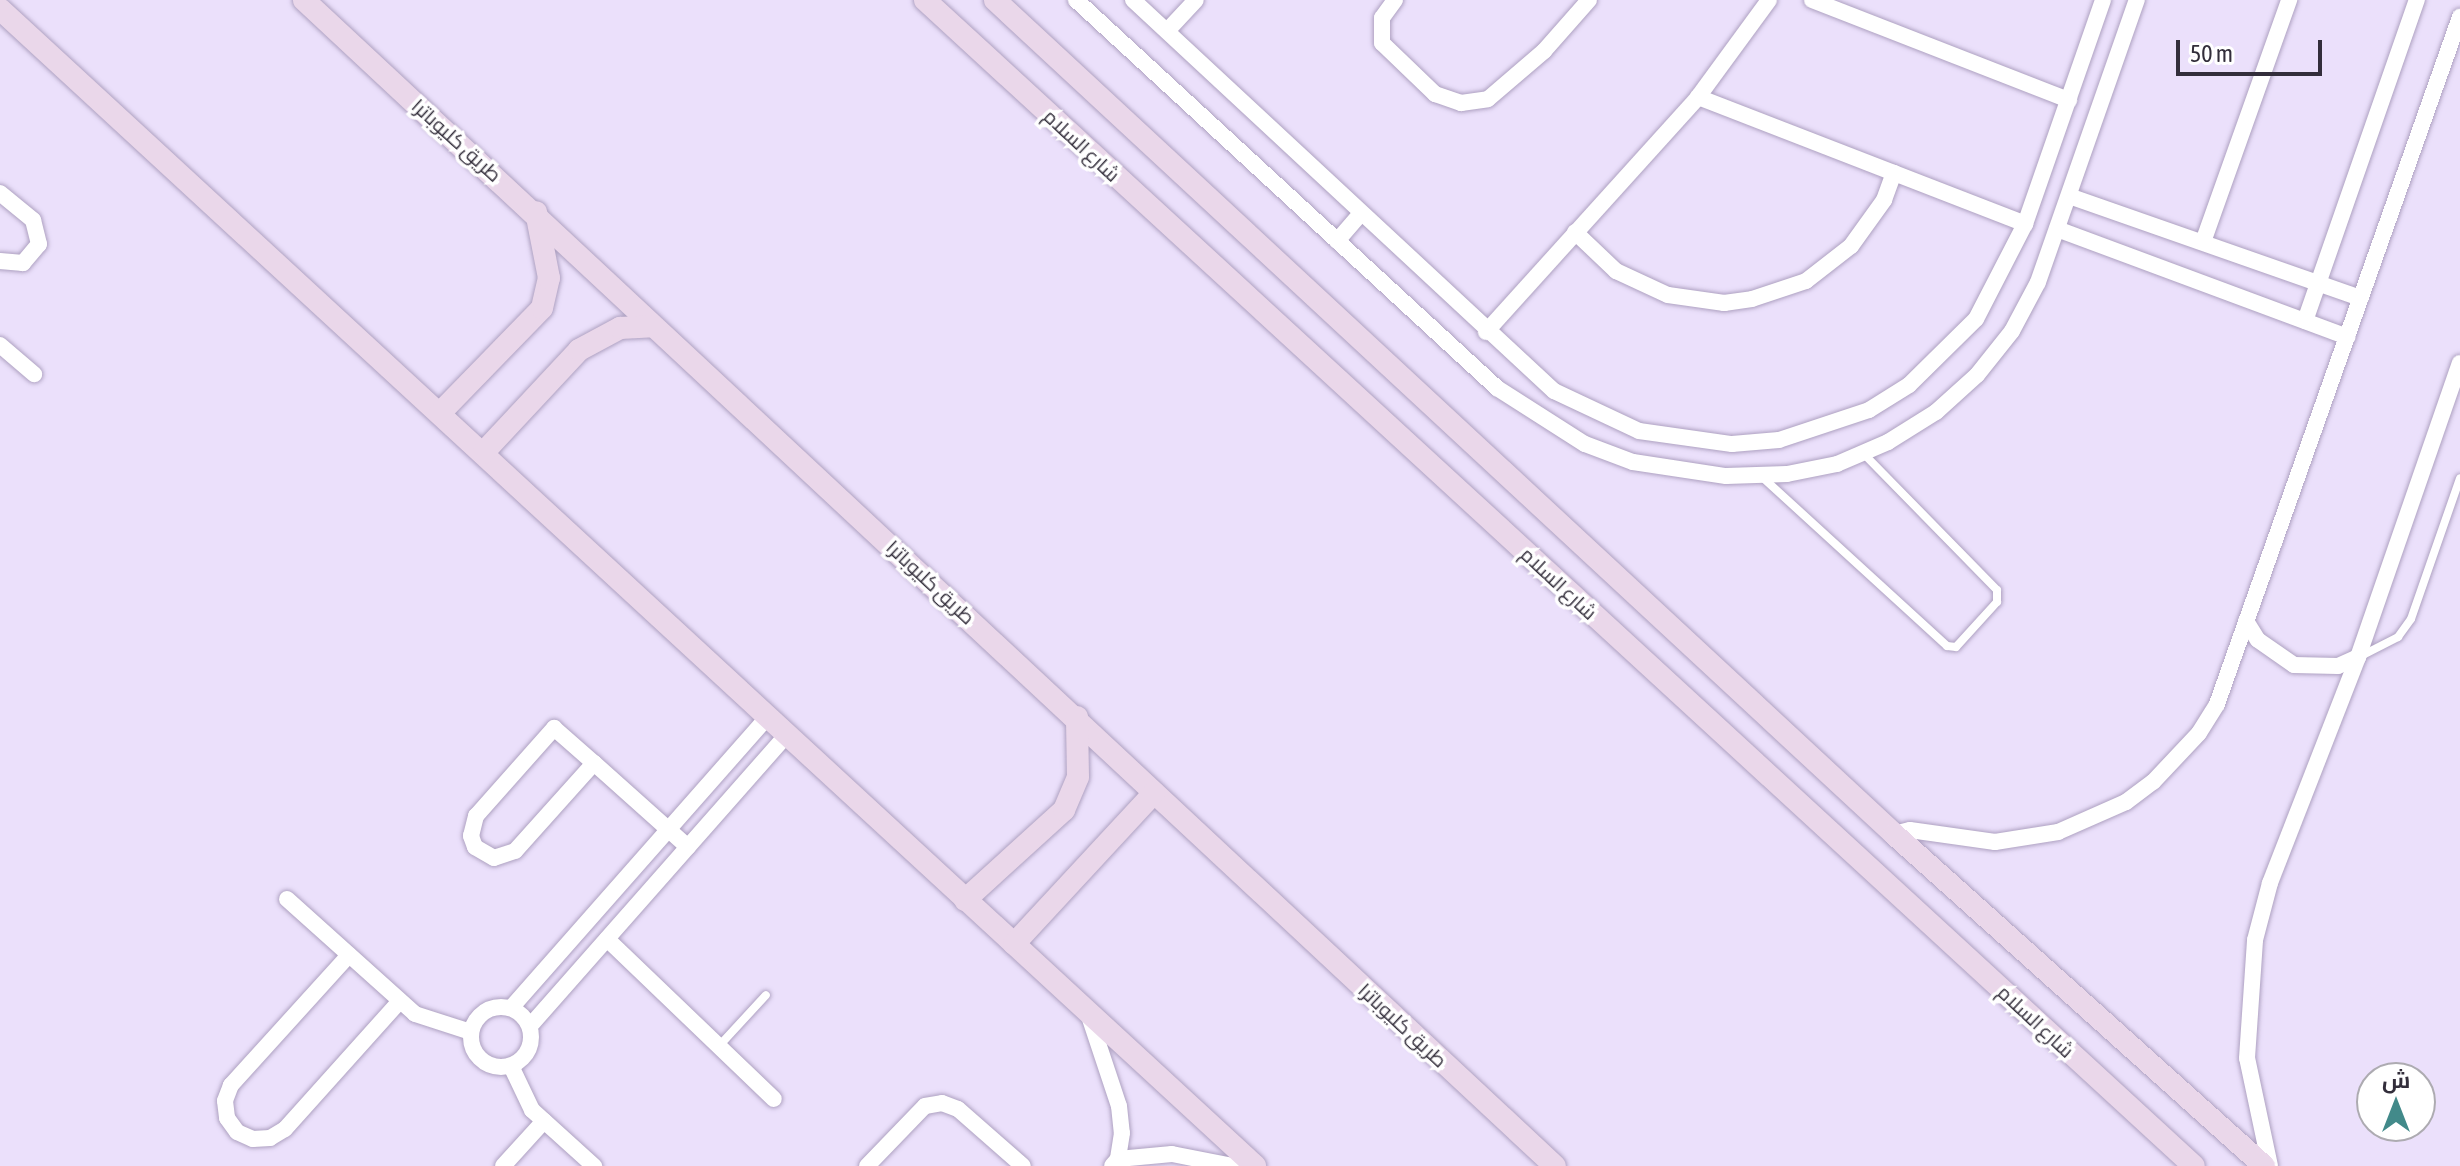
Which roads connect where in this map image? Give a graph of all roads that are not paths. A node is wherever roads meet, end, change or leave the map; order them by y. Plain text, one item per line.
1 (304, 0) edge
2 (925, 0) edge
3 (995, 0) edge
4 (1076, 0) edge
5 (1133, 0) edge
6 (1196, 0) edge
7 (1395, 0) edge
8 (1589, 0) edge
9 (1769, 0) edge
10 (1812, 0) edge
11 (2103, 0) edge
12 (2137, 0) edge
13 (2289, 0) edge
14 (2417, 0) edge
15 (3, 17) edge
16 (2460, 17) edge
17 (1167, 31) junction
18 (1698, 97) junction
19 (2069, 100) junction
20 (1894, 173) junction
21 (0, 193) edge
22 (2069, 196) junction
23 (536, 212) junction
24 (1360, 215) junction
25 (2025, 224) junction
26 (2057, 229) junction
27 (1575, 232) junction
28 (1337, 241) junction
29 (2203, 242) junction
30 (0, 261) edge
31 (2318, 283) junction
32 (2361, 298) junction
33 (2305, 321) junction
34 (653, 326) junction
35 (1486, 332) junction
36 (2348, 337) junction
37 (0, 345) edge
38 (2460, 363) edge
39 (34, 374) dead end
40 (440, 413) junction
41 (483, 453) junction
42 (1863, 453) junction
43 (1761, 476) junction
44 (2460, 478) edge
45 (2246, 621) junction
46 (2358, 657) junction
47 (768, 717) junction
48 (1077, 717) junction
49 (787, 735) junction
50 (594, 763) junction
51 (1154, 793) junction
52 (668, 829) junction
53 (1894, 834) junction
54 (688, 847) junction
55 (287, 899) dead end
56 (965, 900) junction
57 (607, 939) junction
58 (1014, 944) junction
59 (349, 955) junction
60 (766, 995) dead end
61 (400, 1001) junction
62 (511, 1008) junction
63 (1087, 1012) junction
64 (530, 1026) junction
65 (471, 1032) junction
66 (719, 1046) junction
67 (511, 1066) junction
68 (774, 1099) dead end
69 (544, 1121) junction
70 (1115, 1162) edge
71 (503, 1166) edge
72 (594, 1166) edge
73 (867, 1166) edge
74 (1023, 1166) edge
75 (1232, 1166) edge
76 (1255, 1166) edge
77 (1555, 1166) edge
78 (2194, 1166) edge
79 (2267, 1166) edge

1 - 23 main road, طريق كليوباترا
2 - 78 main road, شارع السلام
3 - 53 main road
4 - 28 street
5 - 17 street
6 - 17 street
7 - 8 street
9 - 18 street
10 - 19 street
11 - 19 street
12 - 22 street
13 - 29 street
14 - 31 street
15 - 40 main road
16 - 32 street
17 - 24 street
18 - 20 street
18 - 27 street
19 - 25 street
20 - 25 street
20 - 27 street
21 - 30 street
22 - 26 street
22 - 29 street
23 - 34 main road, طريق كليوباترا
23 - 40 main road
24 - 28 street
24 - 35 street
25 - 35 street
26 - 33 street
26 - 42 street
27 - 35 street
28 - 43 street
29 - 31 street
31 - 32 street
31 - 33 street
32 - 36 street
33 - 36 street
34 - 41 main road
34 - 48 main road, طريق كليوباترا
36 - 45 street
37 - 39 street
38 - 46 street
40 - 41 main road
41 - 47 main road
42 - 43 street
42 - 43 lane
44 - 46 lane
45 - 46 street
45 - 53 street
46 - 79 street
47 - 49 main road
47 - 52 street
48 - 51 main road, طريق كليوباترا
48 - 56 main road
49 - 54 street
49 - 56 main road
50 - 50 street
50 - 52 street
51 - 58 main road
51 - 77 main road, طريق كليوباترا
52 - 54 street
52 - 62 street
53 - 79 main road
54 - 57 street
55 - 59 street
56 - 58 main road
57 - 64 street
57 - 66 street
58 - 63 main road
59 - 61 street
59 - 61 street
60 - 66 lane
61 - 65 street
62 - 64 street
62 - 65 street
63 - 70 street
63 - 76 main road
64 - 67 street
65 - 67 street
66 - 68 street
67 - 69 street
69 - 71 street
69 - 72 street
70 - 75 street
73 - 74 street

